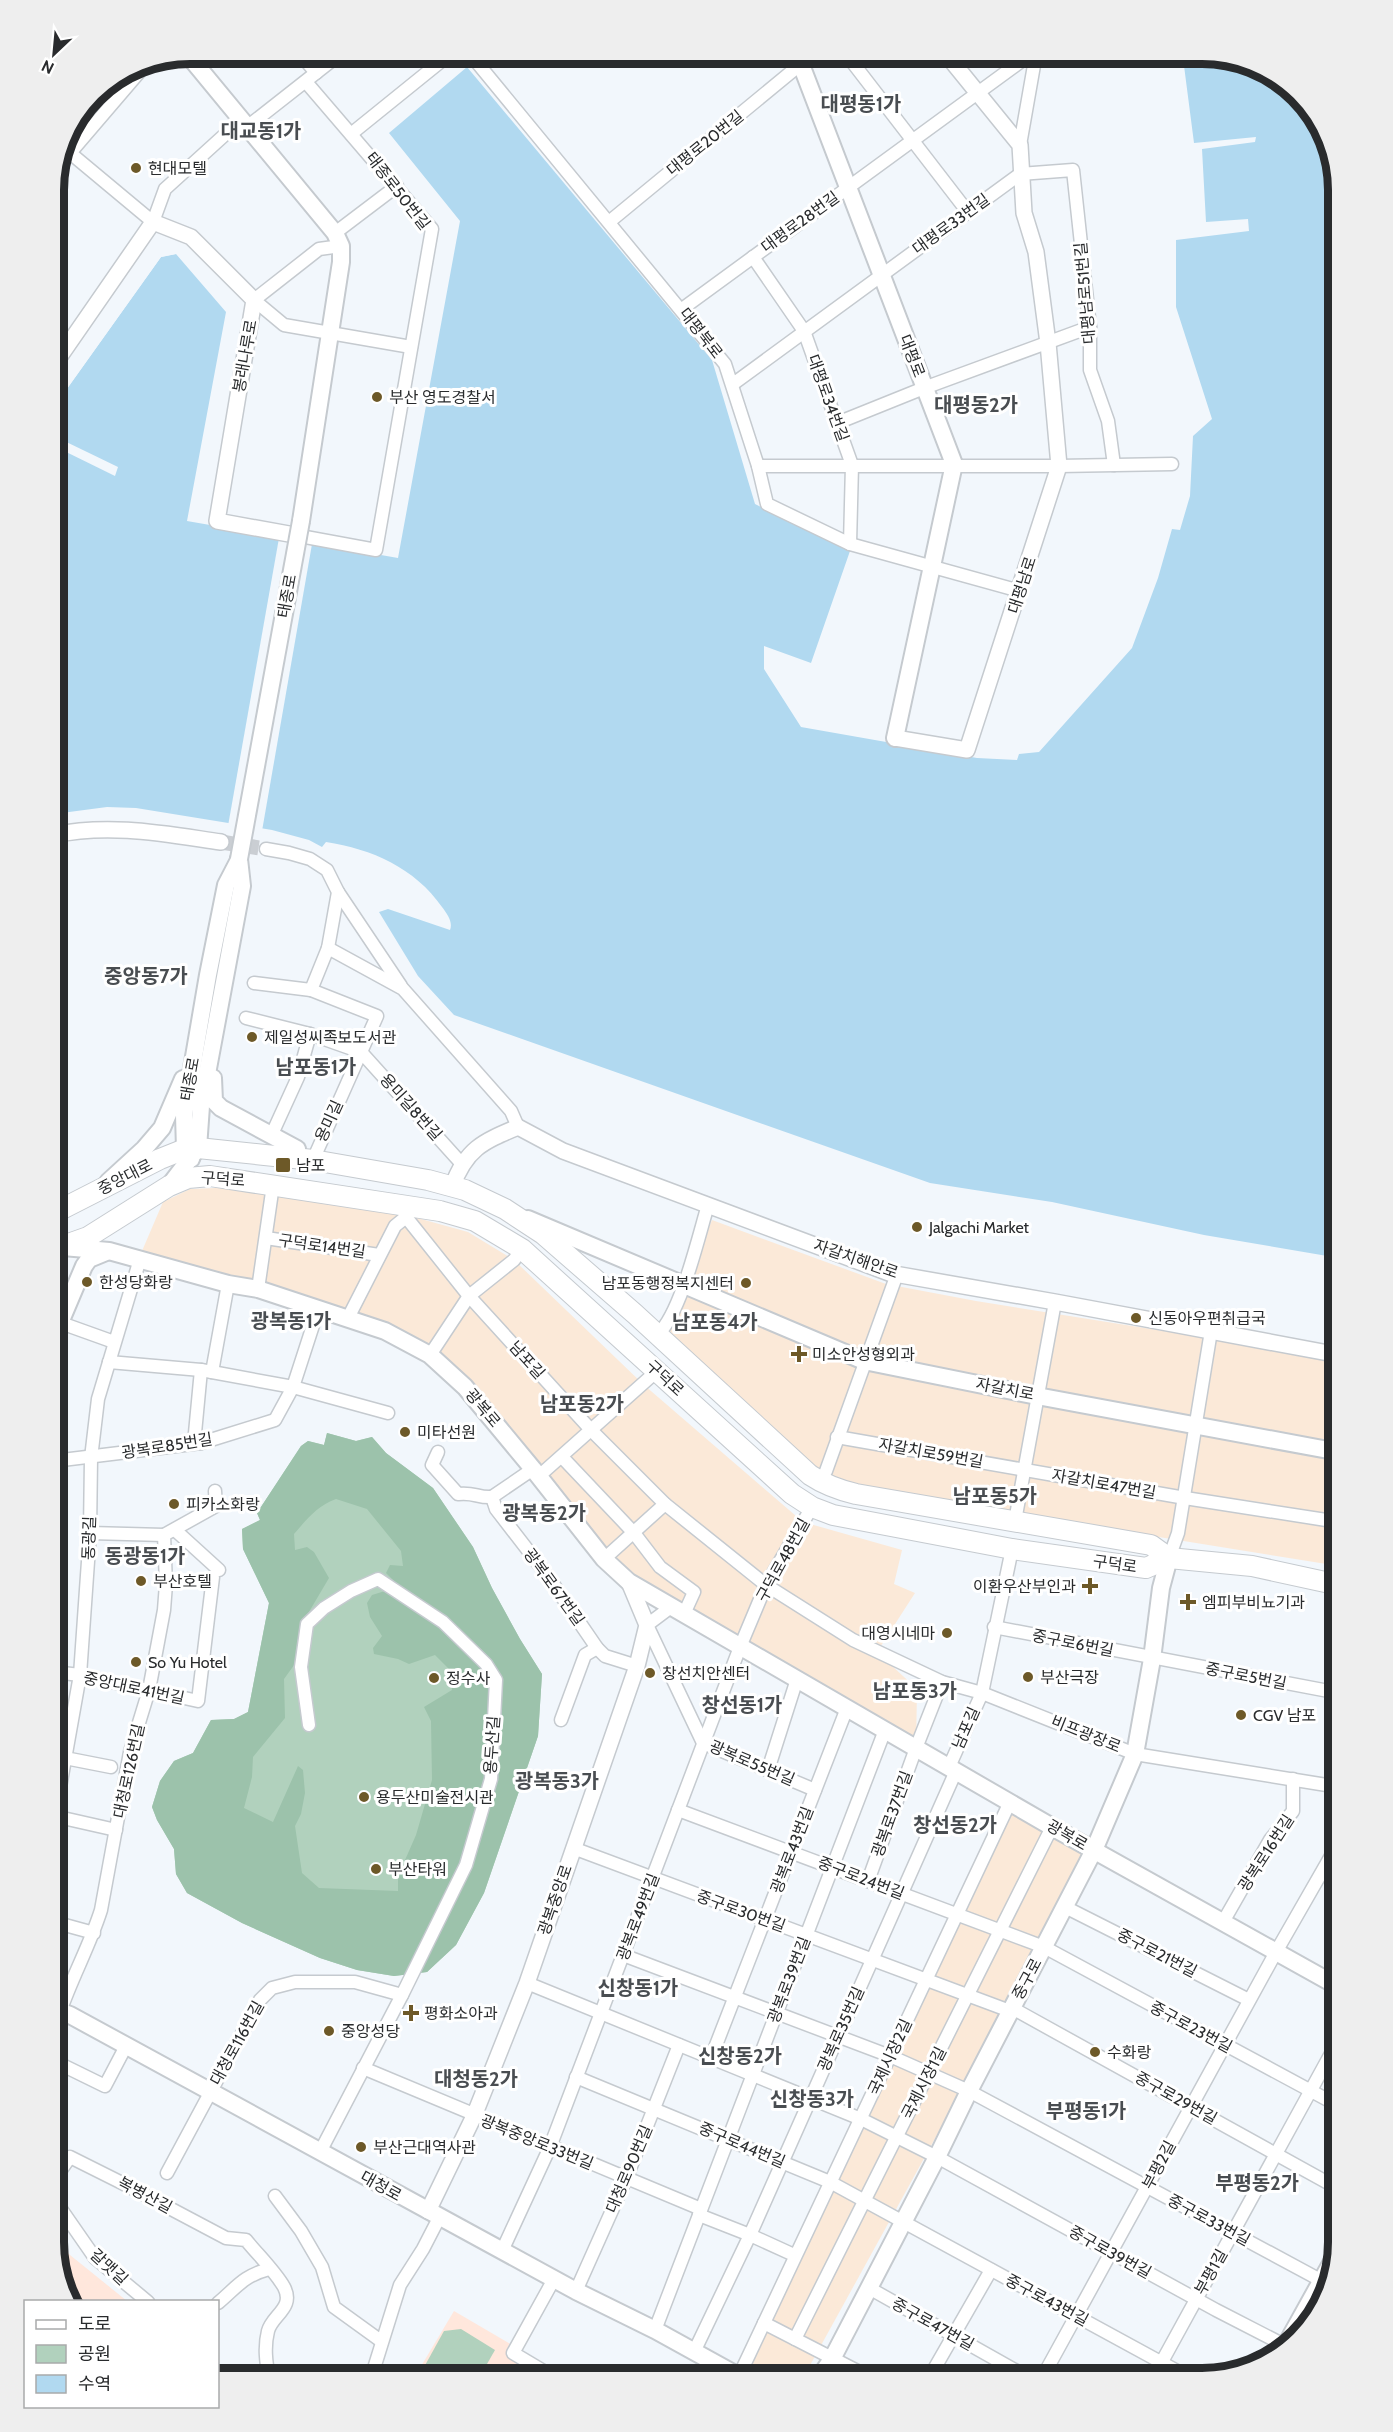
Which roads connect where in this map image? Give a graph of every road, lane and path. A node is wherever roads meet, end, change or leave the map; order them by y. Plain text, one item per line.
1 (196, 65) edge
2 (309, 65) edge
3 (326, 65) edge
4 (436, 65) edge
5 (479, 65) edge
6 (795, 65) edge
7 (805, 65) edge
8 (854, 65) edge
9 (955, 65) edge
10 (1016, 65) edge
11 (1034, 65) edge
12 (316, 73) junction
13 (132, 79) edge
14 (306, 82) junction
15 (978, 93) junction
16 (109, 95) edge
17 (113, 100) junction
18 (247, 127) junction
19 (351, 134) junction
20 (76, 140) edge
21 (912, 140) junction
22 (1020, 145) junction
23 (70, 154) edge
24 (1020, 174) junction
25 (397, 186) junction
26 (848, 187) junction
27 (968, 212) junction
28 (153, 222) junction
29 (609, 222) junction
30 (338, 239) junction
31 (753, 257) junction
32 (881, 274) junction
33 (254, 300) junction
34 (682, 309) junction
35 (1090, 327) junction
36 (804, 331) junction
37 (330, 333) junction
38 (1048, 343) junction
39 (411, 347) junction
40 (65, 349) edge
41 (733, 384) junction
42 (924, 388) junction
43 (837, 423) junction
44 (1172, 464) dead end
45 (852, 465) junction
46 (954, 465) junction
47 (1114, 465) junction
48 (758, 466) junction
49 (1059, 466) junction
50 (301, 528) junction
51 (850, 544) junction
52 (932, 568) junction
53 (1020, 591) junction
54 (895, 738) joint
55 (65, 833) edge
56 (221, 842) tunnel mouth
57 (266, 849) tunnel mouth
58 (239, 859) junction
59 (338, 892) junction
60 (328, 948) junction
61 (254, 983) dead end
62 (403, 989) junction
63 (311, 990) junction
64 (246, 1018) dead end
65 (310, 1035) junction
66 (361, 1052) junction
67 (210, 1054) junction
68 (193, 1063) junction
69 (518, 1127) junction
70 (272, 1134) junction
71 (191, 1152) junction
72 (305, 1155) junction
73 (461, 1163) junction
74 (210, 1176) junction
75 (273, 1185) junction
76 (169, 1186) junction
77 (452, 1186) junction
78 (103, 1188) junction
79 (708, 1205) junction
80 (65, 1208) edge
81 (408, 1211) junction
82 (515, 1215) junction
83 (266, 1238) junction
84 (64, 1246) edge
85 (64, 1248) edge
86 (522, 1249) junction
87 (109, 1251) junction
88 (379, 1255) junction
89 (140, 1259) junction
90 (897, 1274) junction
91 (228, 1284) junction
92 (683, 1284) junction
93 (258, 1289) junction
94 (469, 1296) junction
95 (1055, 1302) junction
96 (318, 1310) junction
97 (64, 1312) edge
98 (348, 1318) junction
99 (1211, 1331) junction
100 (64, 1332) edge
101 (658, 1334) junction
102 (114, 1342) junction
103 (1328, 1353) edge
104 (430, 1355) junction
105 (864, 1361) junction
106 (109, 1362) junction
107 (207, 1371) junction
108 (657, 1371) junction
109 (293, 1387) junction
110 (1037, 1396) junction
111 (388, 1413) dead end
112 (1197, 1425) junction
113 (591, 1431) junction
114 (837, 1437) junction
115 (201, 1443) junction
116 (1328, 1450) edge
117 (438, 1452) dead end
118 (562, 1457) junction
119 (91, 1458) junction
120 (64, 1460) edge
121 (1024, 1470) junction
122 (536, 1472) junction
123 (820, 1482) junction
124 (215, 1491) dead end
125 (492, 1497) junction
126 (1185, 1498) junction
127 (665, 1504) junction
128 (812, 1507) junction
129 (1328, 1520) edge
130 (1015, 1521) junction
131 (90, 1533) junction
132 (170, 1533) junction
133 (634, 1533) junction
134 (1012, 1549) junction
135 (1169, 1558) junction
136 (604, 1559) junction
137 (629, 1582) junction
138 (1328, 1583) edge
139 (766, 1585) junction
140 (678, 1610) junction
141 (647, 1625) junction
142 (994, 1627) junction
143 (740, 1647) junction
144 (597, 1648) junction
145 (1152, 1659) junction
146 (637, 1666) junction
147 (64, 1674) edge
148 (80, 1676) junction
149 (797, 1679) junction
150 (942, 1682) junction
151 (149, 1690) junction
152 (1328, 1691) edge
153 (982, 1692) junction
154 (847, 1708) junction
155 (561, 1720) dead end
156 (309, 1725) dead end
157 (885, 1730) junction
158 (704, 1743) junction
159 (916, 1748) junction
160 (1135, 1754) junction
161 (65, 1758) junction
162 (64, 1762) edge
163 (111, 1767) dead end
164 (953, 1769) junction
165 (768, 1770) junction
166 (1293, 1779) junction
167 (1328, 1785) edge
168 (815, 1790) junction
169 (1010, 1802) junction
170 (678, 1810) junction
171 (64, 1820) edge
172 (1052, 1827) junction
173 (116, 1830) junction
174 (573, 1848) junction
175 (1094, 1850) junction
176 (791, 1852) junction
177 (1328, 1863) edge
178 (833, 1868) junction
179 (1325, 1869) junction
180 (1328, 1871) edge
181 (652, 1878) junction
182 (868, 1881) junction
183 (902, 1893) junction
184 (1065, 1906) junction
185 (957, 1914) junction
186 (765, 1920) junction
187 (1223, 1922) junction
188 (64, 1925) edge
189 (1000, 1930) junction
190 (94, 1933) junction
191 (807, 1935) junction
192 (1044, 1947) junction
193 (1276, 1952) junction
194 (623, 1955) junction
195 (872, 1959) junction
196 (925, 1979) junction
197 (1328, 1982) edge
198 (527, 1983) junction
199 (64, 1995) edge
200 (402, 1995) junction
201 (968, 1995) junction
202 (735, 1997) junction
203 (1249, 2000) junction
204 (1011, 2009) junction
205 (777, 2013) junction
206 (64, 2014) edge
207 (603, 2014) junction
208 (838, 2037) junction
209 (679, 2045) junction
210 (1225, 2045) junction
211 (126, 2046) junction
212 (890, 2056) junction
213 (711, 2058) junction
214 (1328, 2059) edge
215 (64, 2066) edge
216 (363, 2068) junction
217 (929, 2073) junction
218 (753, 2075) junction
219 (576, 2078) junction
220 (969, 2091) junction
221 (1310, 2091) junction
222 (210, 2092) junction
223 (811, 2099) junction
224 (1328, 2100) edge
225 (1191, 2107) junction
226 (655, 2109) junction
227 (474, 2116) junction
228 (861, 2119) junction
229 (897, 2137) junction
230 (728, 2139) junction
231 (550, 2147) junction
232 (320, 2152) junction
233 (1276, 2154) junction
234 (938, 2157) junction
235 (783, 2162) junction
236 (64, 2166) edge
237 (167, 2173) dead end
238 (626, 2179) junction
239 (830, 2182) junction
240 (1328, 2183) edge
241 (1148, 2187) junction
242 (275, 2196) dead end
243 (865, 2201) junction
244 (700, 2212) junction
245 (64, 2213) edge
246 (434, 2215) junction
247 (904, 2221) junction
248 (1233, 2232) junction
249 (750, 2235) junction
250 (502, 2251) junction
251 (1111, 2252) junction
252 (794, 2255) junction
253 (269, 2269) junction
254 (992, 2270) junction
255 (554, 2279) junction
256 (1322, 2281) edge
257 (869, 2288) junction
258 (576, 2291) junction
259 (1315, 2296) edge
260 (1196, 2299) junction
261 (147, 2300) edge
262 (219, 2302) edge
263 (1304, 2315) edge
264 (1077, 2316) junction
265 (764, 2323) junction
266 (655, 2330) junction
267 (955, 2336) junction
268 (795, 2339) junction
269 (381, 2341) junction
270 (1278, 2342) edge
271 (694, 2352) junction
272 (832, 2359) junction
273 (1162, 2362) junction
274 (267, 2367) edge
275 (374, 2367) edge
276 (537, 2367) edge
277 (723, 2368) edge
278 (744, 2368) edge
279 (826, 2368) edge
280 (850, 2368) edge
281 (935, 2368) edge
282 (1011, 2368) edge
283 (1048, 2368) edge
284 (1159, 2368) edge
285 (1172, 2368) edge

1 - 18 main road
2 - 12 street
3 - 12 street
4 - 19 street
5 - 29 street, 대평북로
6 - 29 street, 대평로20번길
7 - 26 main road, 대평로
8 - 21 street
9 - 15 street
10 - 15 street, 대평로28번길
11 - 22 street
12 - 14 street
13 - 17 street
14 - 18 street
14 - 19 street, 태종로50번길
15 - 21 street, 대평로28번길
15 - 22 street
16 - 17 street
17 - 20 street
18 - 28 street
18 - 30 main road
19 - 25 street, 태종로50번길
21 - 26 street, 대평로28번길
21 - 27 street
22 - 24 street, 대평남로
23 - 28 street
24 - 27 street, 대평로33번길
24 - 35 street, 대평남로51번길
24 - 38 street, 대평남로
25 - 30 street
25 - 39 street, 태종로50번길
26 - 31 street, 대평로28번길
26 - 32 main road, 대평로
27 - 32 street, 대평로33번길
28 - 33 street, 봉래나루로
28 - 40 street
29 - 34 street, 대평북로
30 - 33 street
30 - 37 main road, 태종로
31 - 34 street, 대평로28번길
31 - 36 street, 대평로28번길
32 - 36 street, 대평로34번길
32 - 42 main road, 대평로
33 - 37 street
33 - 50 street, 봉래나루로
34 - 41 street, 대평북로
35 - 38 street
35 - 47 street, 대평남로51번길
36 - 41 street, 대평로34번길
36 - 43 street, 대평로34번길
37 - 39 street
37 - 50 main road, 태종로
38 - 42 street
38 - 49 street, 대평남로
39 - 50 street, 태종로50번길
41 - 48 street, 대평북로
42 - 43 street
42 - 46 main road, 대평로
43 - 45 street, 대평로34번길
44 - 47 street
45 - 46 street
45 - 48 street
45 - 51 street
46 - 49 street
46 - 52 main road
47 - 49 street
48 - 51 street, 대평북로
49 - 53 street, 대평남로
50 - 58 main road, 태종로, bridge
51 - 52 street, 대평북로
52 - 53 street, 대평북로
52 - 54 main road
53 - 54 street, 대평남로
55 - 56 street
57 - 59 street
58 - 67 main road, 태종로
58 - 68 main road, 태종로
59 - 60 street
59 - 62 street
60 - 62 street
60 - 63 street
61 - 63 street
62 - 69 street
63 - 66 street, 용미길
64 - 65 street
65 - 66 street
65 - 70 street
66 - 72 street, 용미길
66 - 73 street, 용미길8번길
67 - 70 main road
67 - 71 main road, 태종로
68 - 71 main road, 태종로
68 - 78 main road
69 - 73 street
69 - 79 street, 자갈치해안로
70 - 72 main road
71 - 72 main road, 구덕로
71 - 74 main road
71 - 76 main road
71 - 78 main road, 중앙대로
72 - 77 main road, 구덕로
73 - 77 street
74 - 75 main road, 구덕로
74 - 76 main road, 구덕로
75 - 81 main road, 구덕로
75 - 83 street
76 - 84 main road, 중앙대로
77 - 82 main road, 구덕로
78 - 80 main road, 중앙대로
79 - 90 street, 자갈치해안로
79 - 92 street
81 - 86 main road, 구덕로
81 - 88 street, 구덕로14번길
81 - 94 street, 남포길
82 - 92 main road, 자갈치로
82 - 101 main road, 구덕로
83 - 88 street, 구덕로14번길
83 - 93 street
85 - 87 main road, 광복로
86 - 94 street
86 - 108 main road, 구덕로
87 - 89 main road, 광복로
87 - 97 main road
88 - 98 street, 구덕로14번길
89 - 91 main road, 광복로
89 - 102 street, 동광길
90 - 95 street, 자갈치해안로
90 - 105 street
91 - 93 main road, 광복로
91 - 107 street
92 - 101 street
92 - 105 main road, 자갈치로
93 - 96 main road, 광복로
94 - 104 street
94 - 113 street, 남포길
95 - 99 street, 자갈치해안로
95 - 110 street
96 - 98 main road, 광복로
96 - 109 street, 광복로85번길
98 - 104 main road, 광복로
99 - 103 street, 자갈치해안로
99 - 112 street
100 - 102 street
101 - 123 main road, 구덕로
102 - 106 street, 동광길
104 - 122 main road, 광복로
105 - 110 main road, 자갈치로
105 - 114 street
106 - 107 street
106 - 119 street, 동광길
107 - 109 street
107 - 115 street
108 - 113 street
108 - 128 main road, 구덕로
109 - 111 street
109 - 115 street, 광복로85번길
110 - 112 main road, 자갈치로
110 - 121 street
112 - 116 main road, 자갈치로
112 - 126 street
113 - 118 street
113 - 127 street, 남포길
114 - 121 street, 자갈치로59번길
114 - 123 street
115 - 119 street, 광복로85번길
117 - 125 street
118 - 122 street
118 - 133 street
119 - 120 street, 광복로85번길
119 - 131 street, 동광길
121 - 126 street, 자갈치로47번길
121 - 130 street
122 - 125 street
122 - 136 main road, 광복로
123 - 130 main road, 구덕로
124 - 132 street
125 - 144 street, 광복로67번길
126 - 129 street, 자갈치로47번길
126 - 135 street
127 - 133 street
127 - 139 street, 남포길
128 - 134 main road, 구덕로
128 - 139 street, 구덕로48번길
130 - 135 main road, 구덕로
131 - 132 street
131 - 148 street, 동광길
132 - 151 street, 대청로126번길
132 - 151 street, 중앙대로41번길
133 - 136 street
133 - 140 street
134 - 135 main road, 구덕로
134 - 142 street
135 - 138 main road, 구덕로
135 - 145 main road, 중구로
136 - 137 main road, 광복로
137 - 140 main road, 광복로
137 - 141 street
139 - 143 street, 구덕로48번길
139 - 150 street, 남포길
140 - 141 street
140 - 143 main road, 광복로
141 - 146 street, 광복중앙로
141 - 158 street, 광복로55번길
142 - 145 street, 중구로6번길
142 - 153 street
143 - 149 main road, 광복로
143 - 158 street, 광복로49번길
144 - 146 street, 광복로67번길
144 - 155 street
145 - 152 street, 중구로5번길
145 - 160 main road, 중구로
146 - 174 street, 광복중앙로
147 - 148 street, 중앙대로41번길
148 - 151 street, 중앙대로41번길
148 - 161 street, 동광길
149 - 154 main road, 광복로
149 - 165 street
150 - 153 street, 남포길
150 - 159 street
151 - 173 street, 대청로126번길
153 - 160 street, 비프광장로
153 - 164 street, 남포길
154 - 157 main road, 광복로
154 - 168 street, 광복로43번길
156 - 200 street, 용두산길
157 - 159 main road, 광복로
157 - 178 street, 광복로39번길
158 - 165 street, 광복로55번길
158 - 170 street, 광복로49번길
159 - 164 main road, 광복로
159 - 182 street, 광복로37번길
160 - 166 street, 비프광장로
160 - 175 main road, 중구로
161 - 162 street, 동광길
161 - 163 street
164 - 169 main road, 광복로
164 - 183 street, 광복로35번길
165 - 168 street, 광복로55번길
166 - 167 street, 비프광장로
166 - 187 street, 광복로16번길
168 - 176 street, 광복로43번길
169 - 172 main road, 광복로
169 - 185 street, 국제시장2길
170 - 176 street, 중구로24번길
170 - 181 street, 광복로49번길
171 - 173 street
172 - 175 main road, 광복로
172 - 189 street, 국제시장1길
173 - 190 street, 대청로126번길
174 - 181 street, 중구로30번길
174 - 198 street, 광복중앙로
175 - 184 main road, 중구로
175 - 187 main road, 광복로
176 - 178 street, 중구로24번길
176 - 186 street, 광복로43번길
177 - 179 street, 부평2길
178 - 182 street, 중구로24번길
178 - 191 street, 광복로39번길
179 - 180 street
179 - 193 street, 부평2길
181 - 186 street, 중구로30번길
181 - 194 street, 광복로49번길
182 - 183 street, 중구로24번길
183 - 185 street, 중구로24번길
183 - 195 street, 광복로35번길
184 - 192 main road, 중구로
184 - 203 street, 중구로21번길
185 - 189 street, 중구로24번길
185 - 196 street, 국제시장2길
186 - 191 street, 중구로30번길
186 - 202 street, 광복로43번길
187 - 193 main road, 광복로
188 - 190 street
189 - 192 street, 중구로24번길
189 - 201 street, 국제시장1길
190 - 199 street, 대청로126번길
191 - 195 street, 중구로30번길
191 - 205 street, 광복로39번길
192 - 204 main road, 중구로
192 - 210 street, 중구로23번길
193 - 197 main road, 광복로
193 - 203 street, 부평2길
194 - 202 street, 중구로33번길
194 - 207 street, 광복로49번길
195 - 196 street, 중구로30번길
195 - 208 street, 광복로35번길
196 - 201 street, 중구로30번길
196 - 212 street, 국제시장2길
198 - 207 street, 중구로39번길
198 - 227 street, 광복중앙로
200 - 216 street, 용두산길
200 - 222 street, 대청로116번길
201 - 204 street, 중구로30번길
201 - 217 street, 국제시장1길
202 - 205 street, 중구로33번길
202 - 213 street, 광복로43번길
203 - 210 street, 부평2길
204 - 220 main road, 중구로
204 - 225 street, 중구로29번길
205 - 208 street, 중구로33번길
205 - 218 street, 광복로39번길
206 - 211 main road, 대청로
207 - 209 street, 중구로39번길
207 - 219 street, 광복로49번길
208 - 212 street, 중구로33번길
208 - 223 street, 광복로35번길
209 - 213 street, 중구로39번길
209 - 226 street, 대청로90번길
210 - 221 street, 중구로23번길
210 - 225 street, 부평2길
211 - 215 street
211 - 222 main road, 대청로
212 - 217 street, 중구로33번길
212 - 228 street, 국제시장2길
213 - 218 street, 중구로39번길
214 - 221 street, 부평1길
216 - 227 street, 광복중앙로33번길
216 - 232 street, 용두산길
217 - 220 street, 중구로33번길
217 - 229 street, 국제시장1길
218 - 223 street, 중구로39번길
218 - 230 street, 광복로39번길
219 - 226 street, 중구로44번길
219 - 231 street, 광복로49번길
220 - 234 main road, 중구로
220 - 241 street, 중구로33번길
221 - 224 street, 중구로23번길
221 - 233 street, 부평1길
222 - 232 main road, 대청로
222 - 237 street
223 - 228 street, 중구로39번길
223 - 235 street, 광복로35번길
225 - 233 street, 중구로29번길
225 - 241 street, 부평2길
226 - 230 street, 중구로44번길
226 - 238 street, 대청로90번길
227 - 231 street, 광복중앙로33번길
227 - 246 street, 광복중앙로
228 - 229 street, 중구로39번길
228 - 239 street, 국제시장2길
229 - 234 street, 중구로39번길
229 - 243 street, 국제시장1길
230 - 235 street, 중구로44번길
230 - 244 street, 광복로39번길
231 - 238 street, 광복중앙로33번길
231 - 250 street, 광복로49번길
232 - 246 main road, 대청로
233 - 240 street, 중구로29번길
233 - 248 street, 부평1길
234 - 247 main road, 중구로
234 - 251 street, 중구로39번길
235 - 239 street, 중구로44번길
235 - 249 street, 광복로35번길
236 - 253 street, 복병산길
238 - 244 street, 광복중앙로33번길
238 - 258 street, 대청로90번길
239 - 243 street, 중구로44번길
239 - 252 street, 국제시장2길
241 - 248 street, 중구로33번길
241 - 251 street, 부평2길
242 - 269 street
243 - 247 street, 중구로44번길
243 - 268 street, 국제시장1길
244 - 249 street, 광복중앙로33번길
244 - 266 street, 광복로39번길
245 - 261 street, 갈맷길
246 - 250 main road, 대청로
246 - 269 street
247 - 254 street, 중구로43번길
247 - 257 main road, 중구로
248 - 256 street, 중구로33번길
248 - 260 street, 부평1길
249 - 252 street, 광복중앙로33번길
249 - 271 street, 광복로35번길
250 - 255 main road, 대청로
251 - 260 street, 중구로39번길
251 - 264 street, 부평2길
252 - 265 street, 국제시장2길
253 - 262 street
253 - 274 street
254 - 264 street, 중구로43번길
254 - 267 street
255 - 258 main road, 대청로
255 - 276 street
257 - 267 street, 중구로47번길
257 - 272 main road, 중구로
258 - 266 main road, 대청로
259 - 263 main road
260 - 270 street, 중구로39번길
260 - 273 street, 부평1길
264 - 273 street, 중구로43번길
264 - 283 street, 부평2길
265 - 268 street
265 - 278 street, 국제시장2길
266 - 271 main road, 대청로
267 - 281 street
267 - 282 street, 중구로47번길
268 - 272 street
269 - 275 street
271 - 277 main road, 대청로
272 - 279 main road, 중구로
272 - 280 street
273 - 284 street, 부평1길
273 - 285 street, 중구로43번길

